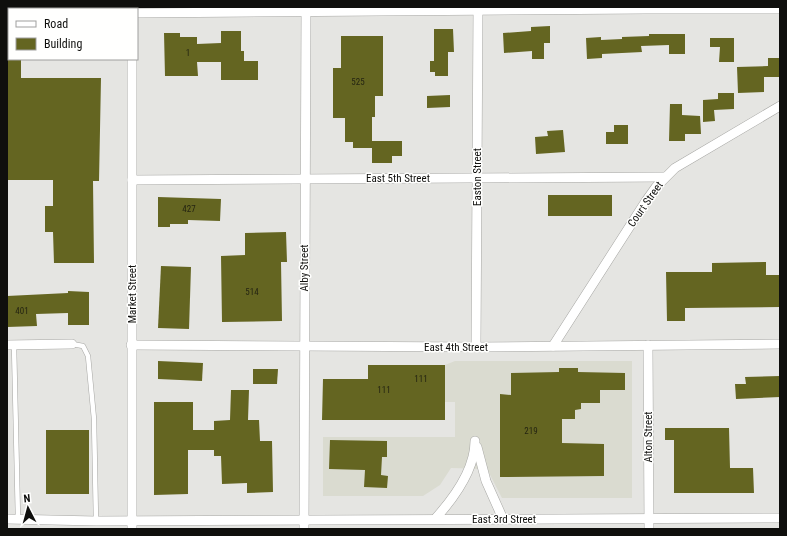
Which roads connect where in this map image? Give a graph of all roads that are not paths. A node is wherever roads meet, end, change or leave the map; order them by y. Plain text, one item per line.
1 (646, 8) edge
2 (478, 9) edge
3 (780, 9) edge
4 (306, 10) edge
5 (138, 13) edge
6 (132, 60) edge
7 (780, 106) edge
8 (477, 177) junction
9 (664, 177) junction
10 (305, 178) junction
11 (132, 180) junction
12 (72, 344) joint
13 (648, 344) junction
14 (780, 344) edge
15 (11, 345) edge
16 (131, 345) junction
17 (553, 346) junction
18 (304, 347) junction
19 (476, 347) junction
20 (649, 518) junction
21 (780, 518) edge
22 (7, 519) edge
23 (304, 519) junction
24 (435, 519) junction
25 (503, 519) junction
26 (18, 520) junction
27 (96, 521) junction
28 (132, 525) edge
29 (304, 529) edge
30 (649, 529) edge

1 - 2 street
1 - 3 street
2 - 4 street
2 - 8 street, Easton Street
4 - 5 street
4 - 10 street, Alby Street
6 - 11 street, Market Street
7 - 9 street, Court Street
8 - 9 street, East 5th Street
8 - 10 street, East 5th Street
8 - 19 street, Easton Street
9 - 17 street, Court Street
10 - 11 street, East 5th Street
10 - 18 street, Alby Street
11 - 16 street, Market Street
12 - 15 street
12 - 27 lane
13 - 14 street, East 4th Street
13 - 17 street, East 4th Street
13 - 20 street, Alton Street
15 - 26 lane
16 - 18 street, East 4th Street
16 - 28 street, Market Street
17 - 19 street, East 4th Street
18 - 19 street, East 4th Street
18 - 23 street, Alby Street
20 - 21 street, East 3rd Street
20 - 25 street, East 3rd Street
20 - 30 street, Alton Street
22 - 26 street, East 3rd Street
23 - 24 street, East 3rd Street
23 - 28 street, East 3rd Street
23 - 29 street, Alby Street
24 - 25 street, East 3rd Street
24 - 25 street
26 - 27 street, East 3rd Street
27 - 28 street, East 3rd Street

